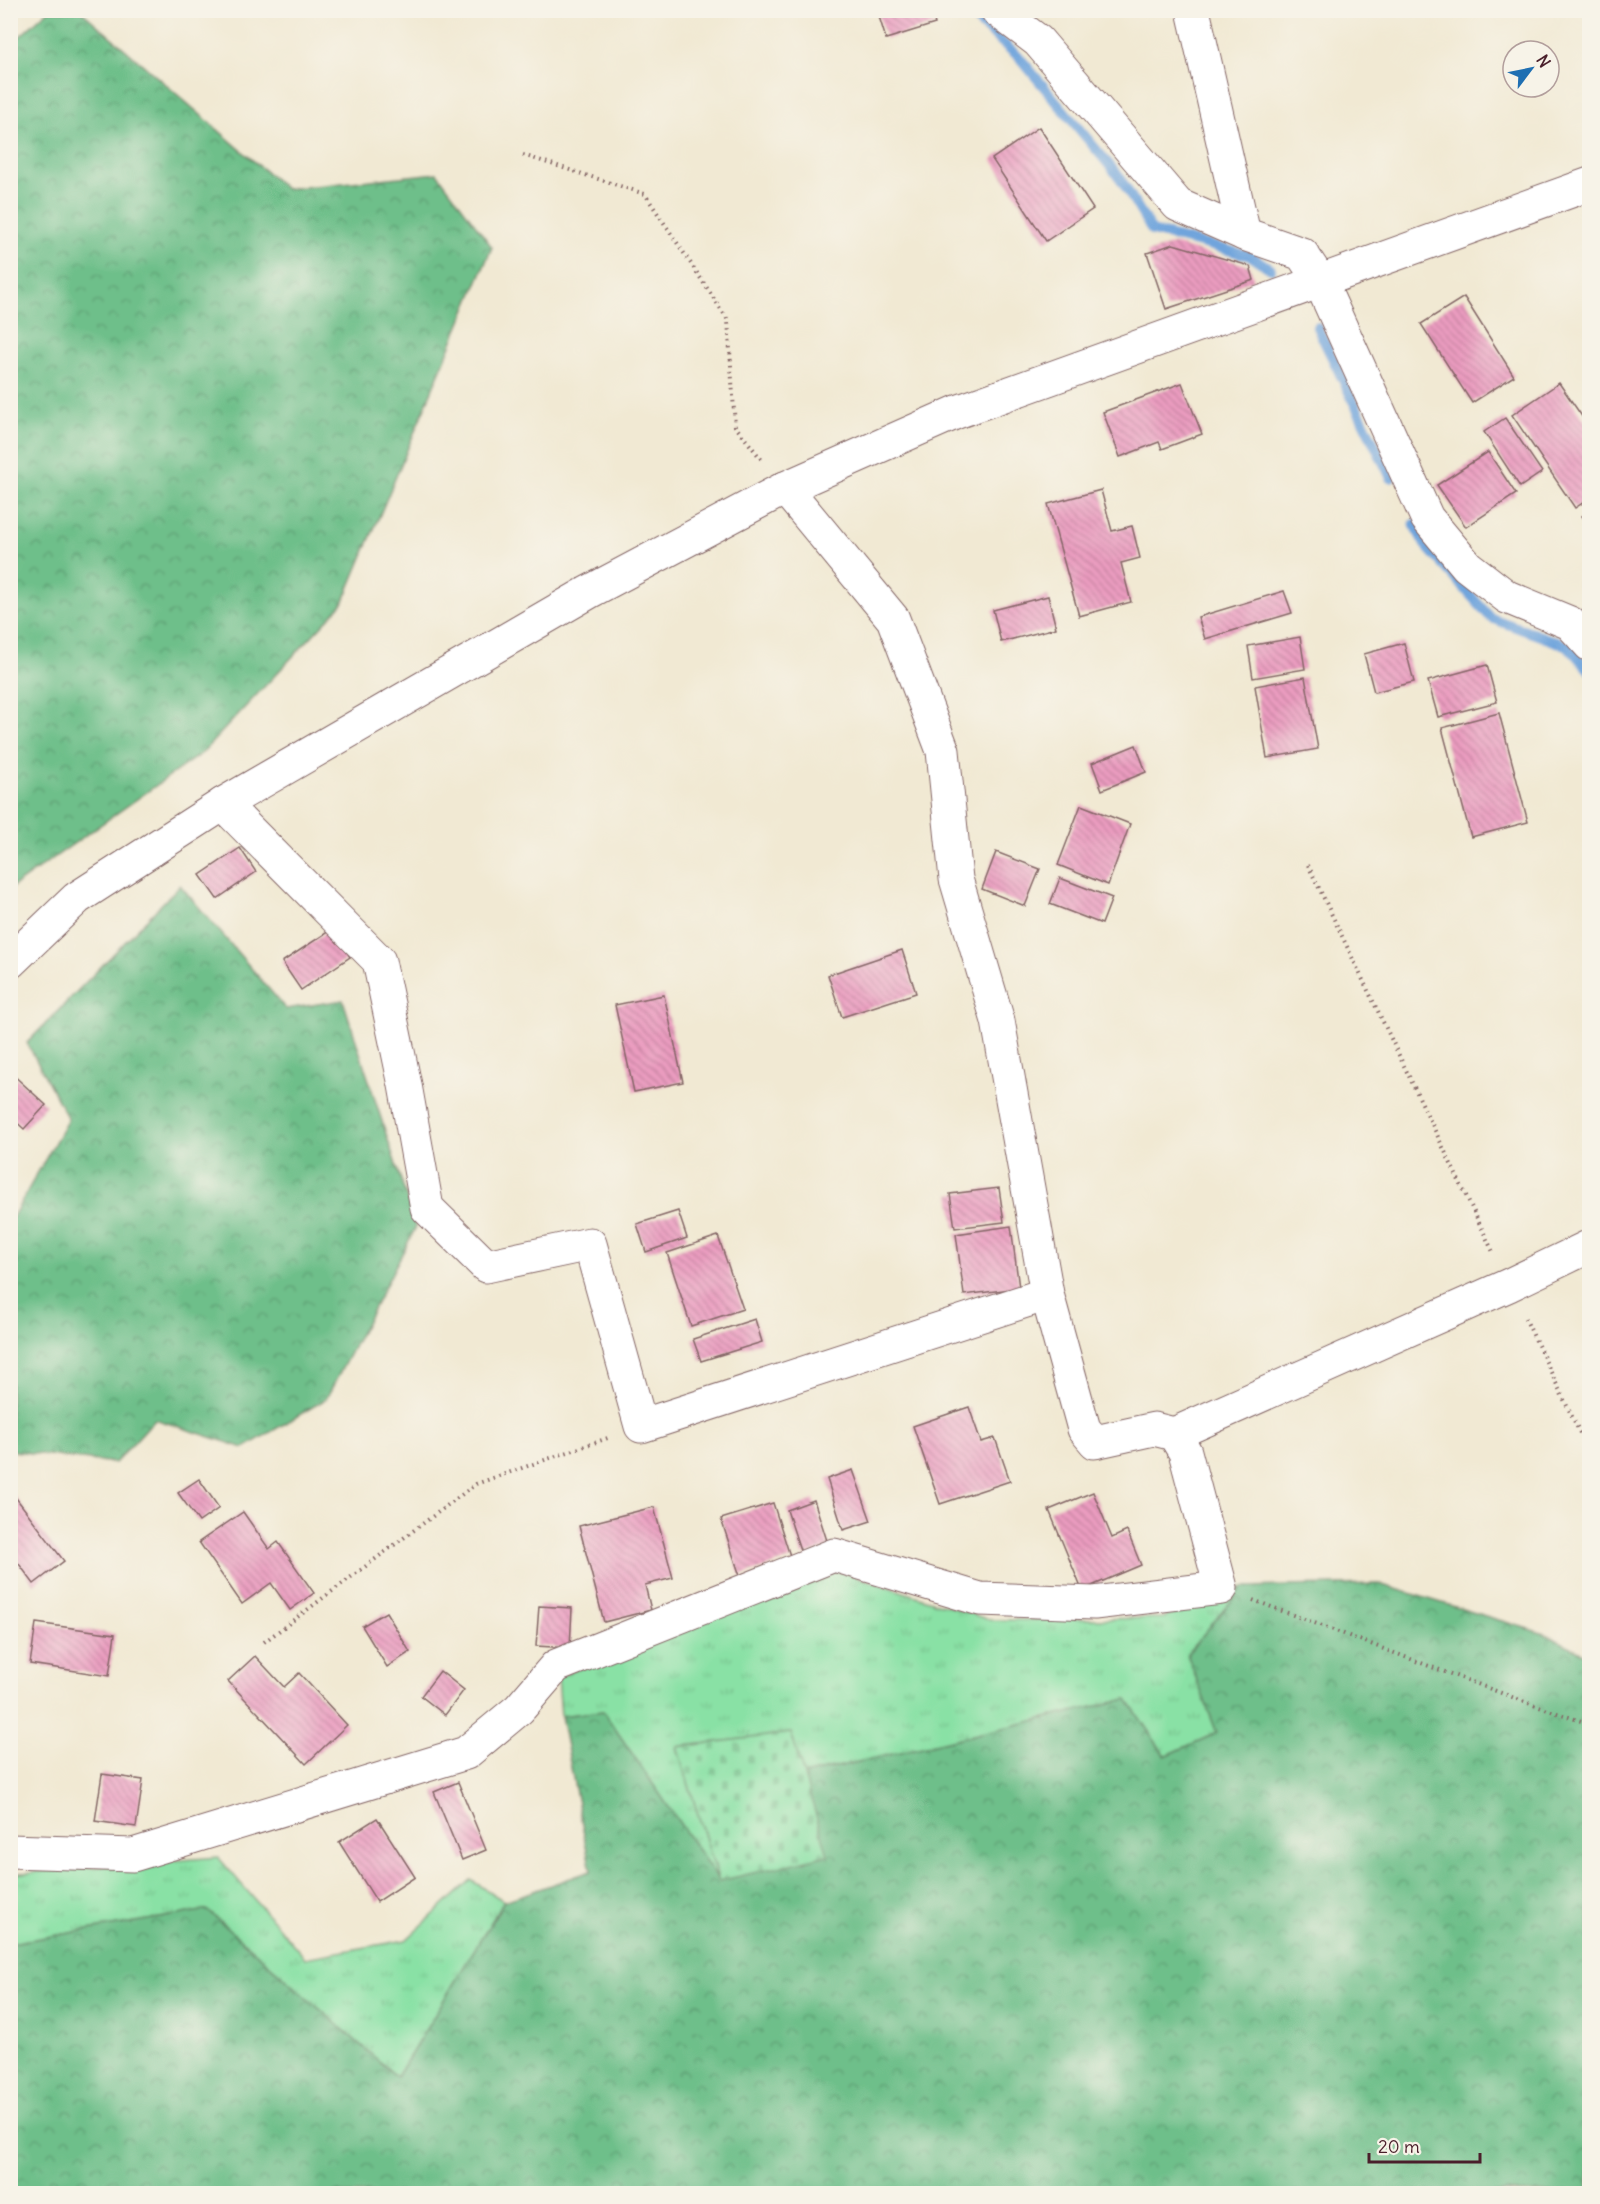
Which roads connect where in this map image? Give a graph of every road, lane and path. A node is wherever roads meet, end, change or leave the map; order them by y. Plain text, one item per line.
1 (997, 10) edge
2 (1193, 10) edge
3 (523, 155) dead end
4 (1590, 184) edge
5 (1244, 234) junction
6 (1320, 281) junction
7 (785, 488) junction
8 (1590, 645) edge
9 (223, 804) junction
10 (1308, 865) dead end
11 (10, 962) edge
12 (1590, 1246) edge
13 (1509, 1285) junction
14 (1047, 1294) junction
15 (641, 1426) junction
16 (1174, 1434) junction
17 (1590, 1454) edge
18 (1221, 1588) junction
19 (264, 1642) dead end
20 (1590, 1724) edge
21 (10, 1851) edge

1 - 5 street
2 - 5 street
3 - 7 path
4 - 6 street
5 - 6 street
6 - 7 street
6 - 8 street
7 - 9 street
7 - 14 street
9 - 11 street
9 - 15 street
10 - 13 path
12 - 13 street
13 - 16 street
13 - 17 path
14 - 15 street
14 - 16 street
15 - 19 path
16 - 18 street
18 - 20 path
18 - 21 street

